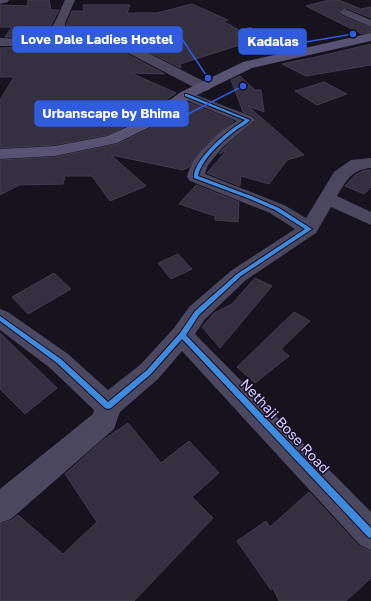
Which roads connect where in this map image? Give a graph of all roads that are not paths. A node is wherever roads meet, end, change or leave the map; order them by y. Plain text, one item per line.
1 (4, 0) edge
2 (70, 0) edge
3 (0, 1) edge
4 (345, 12) dead end
5 (371, 24) edge
6 (58, 25) junction
7 (250, 30) dead end
8 (371, 37) edge
9 (0, 42) edge
10 (297, 53) junction
11 (204, 86) junction
12 (186, 95) junction
13 (0, 154) edge
14 (371, 163) edge
15 (327, 198) junction
16 (371, 219) edge
17 (309, 229) junction
18 (0, 318) edge
19 (182, 335) junction
20 (108, 406) junction
21 (0, 508) edge
22 (371, 534) edge

1 - 3 street
2 - 6 street
4 - 5 street
6 - 9 street
6 - 11 street
7 - 10 street
8 - 10 main road
10 - 11 main road
11 - 12 main road
12 - 13 main road
12 - 17 street
14 - 15 street
15 - 16 street
15 - 17 street
17 - 19 street
18 - 20 street
19 - 20 street
19 - 22 street, Nethaji Bose Road
20 - 21 street

